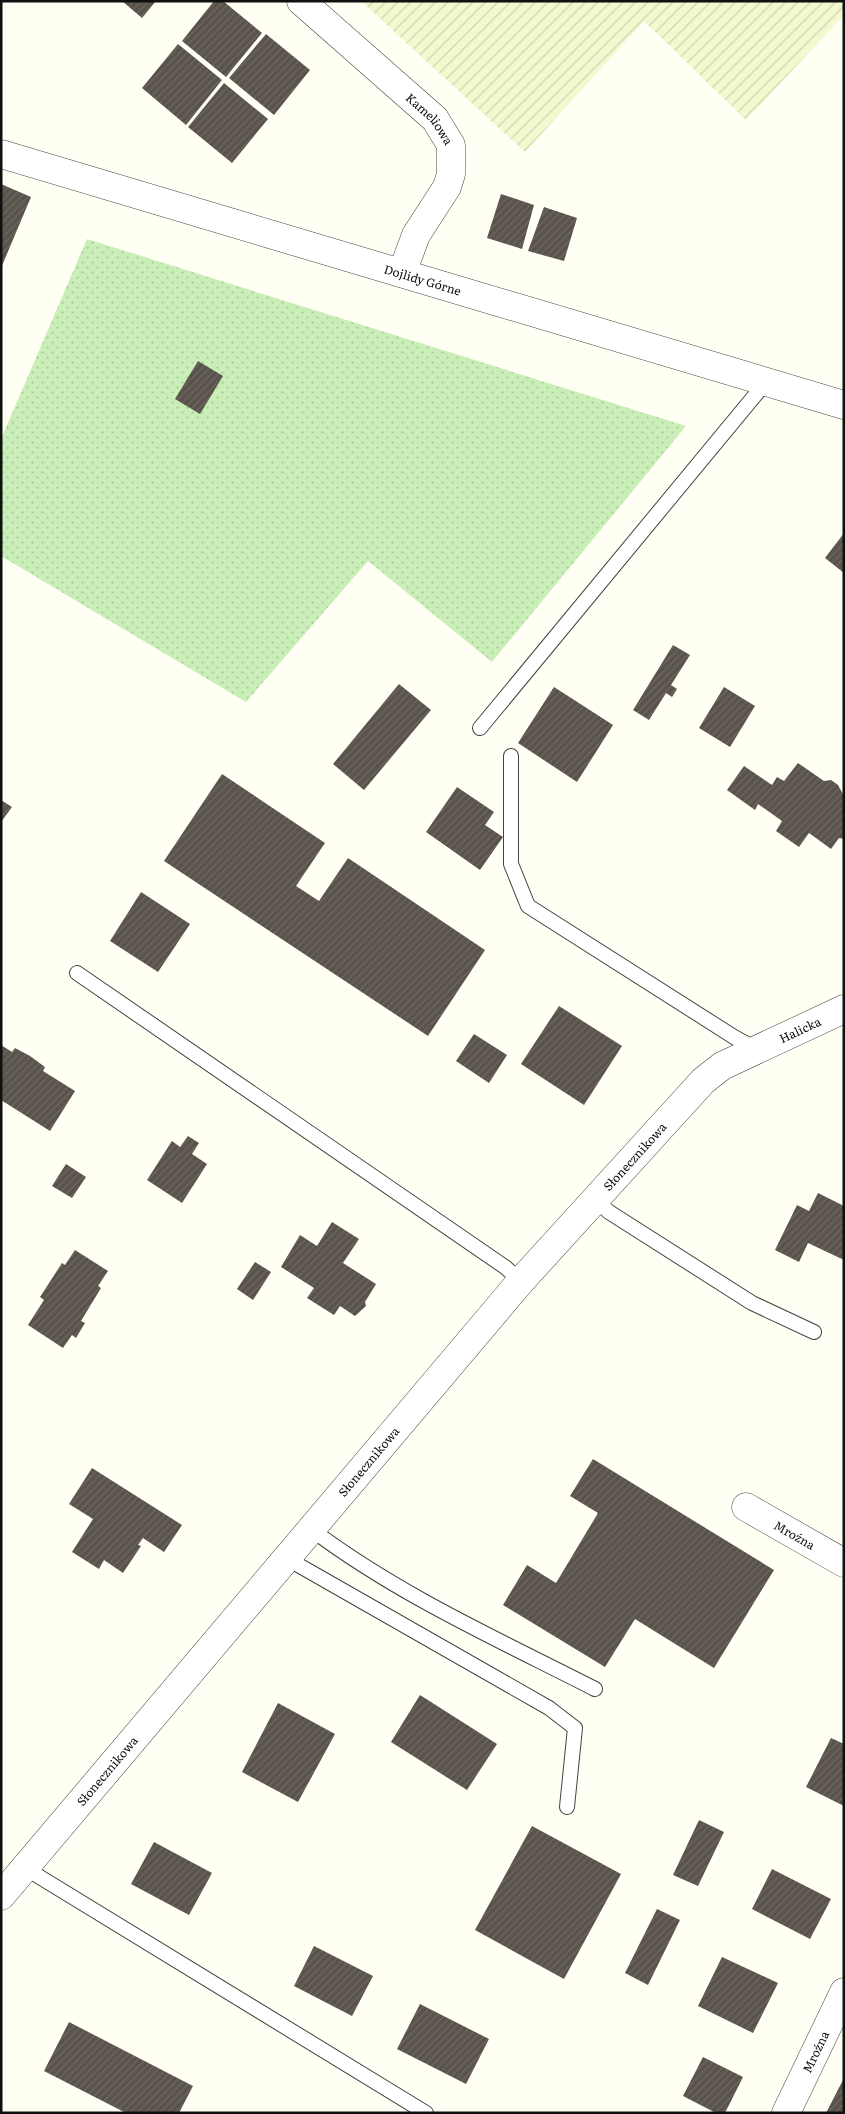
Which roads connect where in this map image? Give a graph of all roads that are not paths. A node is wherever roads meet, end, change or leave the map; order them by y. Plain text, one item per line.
1 (302, 1) edge
2 (1, 154) edge
3 (402, 273) junction
4 (766, 382) junction
5 (844, 405) edge
6 (480, 728) dead end
7 (511, 756) dead end
8 (77, 973) dead end
9 (844, 1009) edge
10 (756, 1049) junction
11 (595, 1198) junction
12 (521, 1281) junction
13 (814, 1332) dead end
14 (746, 1507) dead end
15 (311, 1528) junction
16 (286, 1558) junction
17 (844, 1563) edge
18 (596, 1688) dead end
19 (567, 1807) dead end
20 (25, 1868) junction
21 (1, 1896) edge
22 (844, 1992) edge
23 (426, 2113) edge
24 (786, 2113) edge

1 - 3 street, Kameliowa
2 - 3 street, Dojlidy Górne
3 - 4 street, Dojlidy Górne
4 - 5 street, Dojlidy Górne
4 - 6 lane
7 - 10 lane
8 - 12 lane
9 - 10 street, Halicka
10 - 11 street, Słonecznikowa
11 - 12 street, Słonecznikowa
11 - 13 lane
12 - 15 street, Słonecznikowa
14 - 17 street, Mroźna
15 - 16 street, Słonecznikowa
15 - 18 lane
16 - 19 lane
16 - 20 street, Słonecznikowa
20 - 21 street, Słonecznikowa
20 - 23 lane
22 - 24 street, Mroźna

